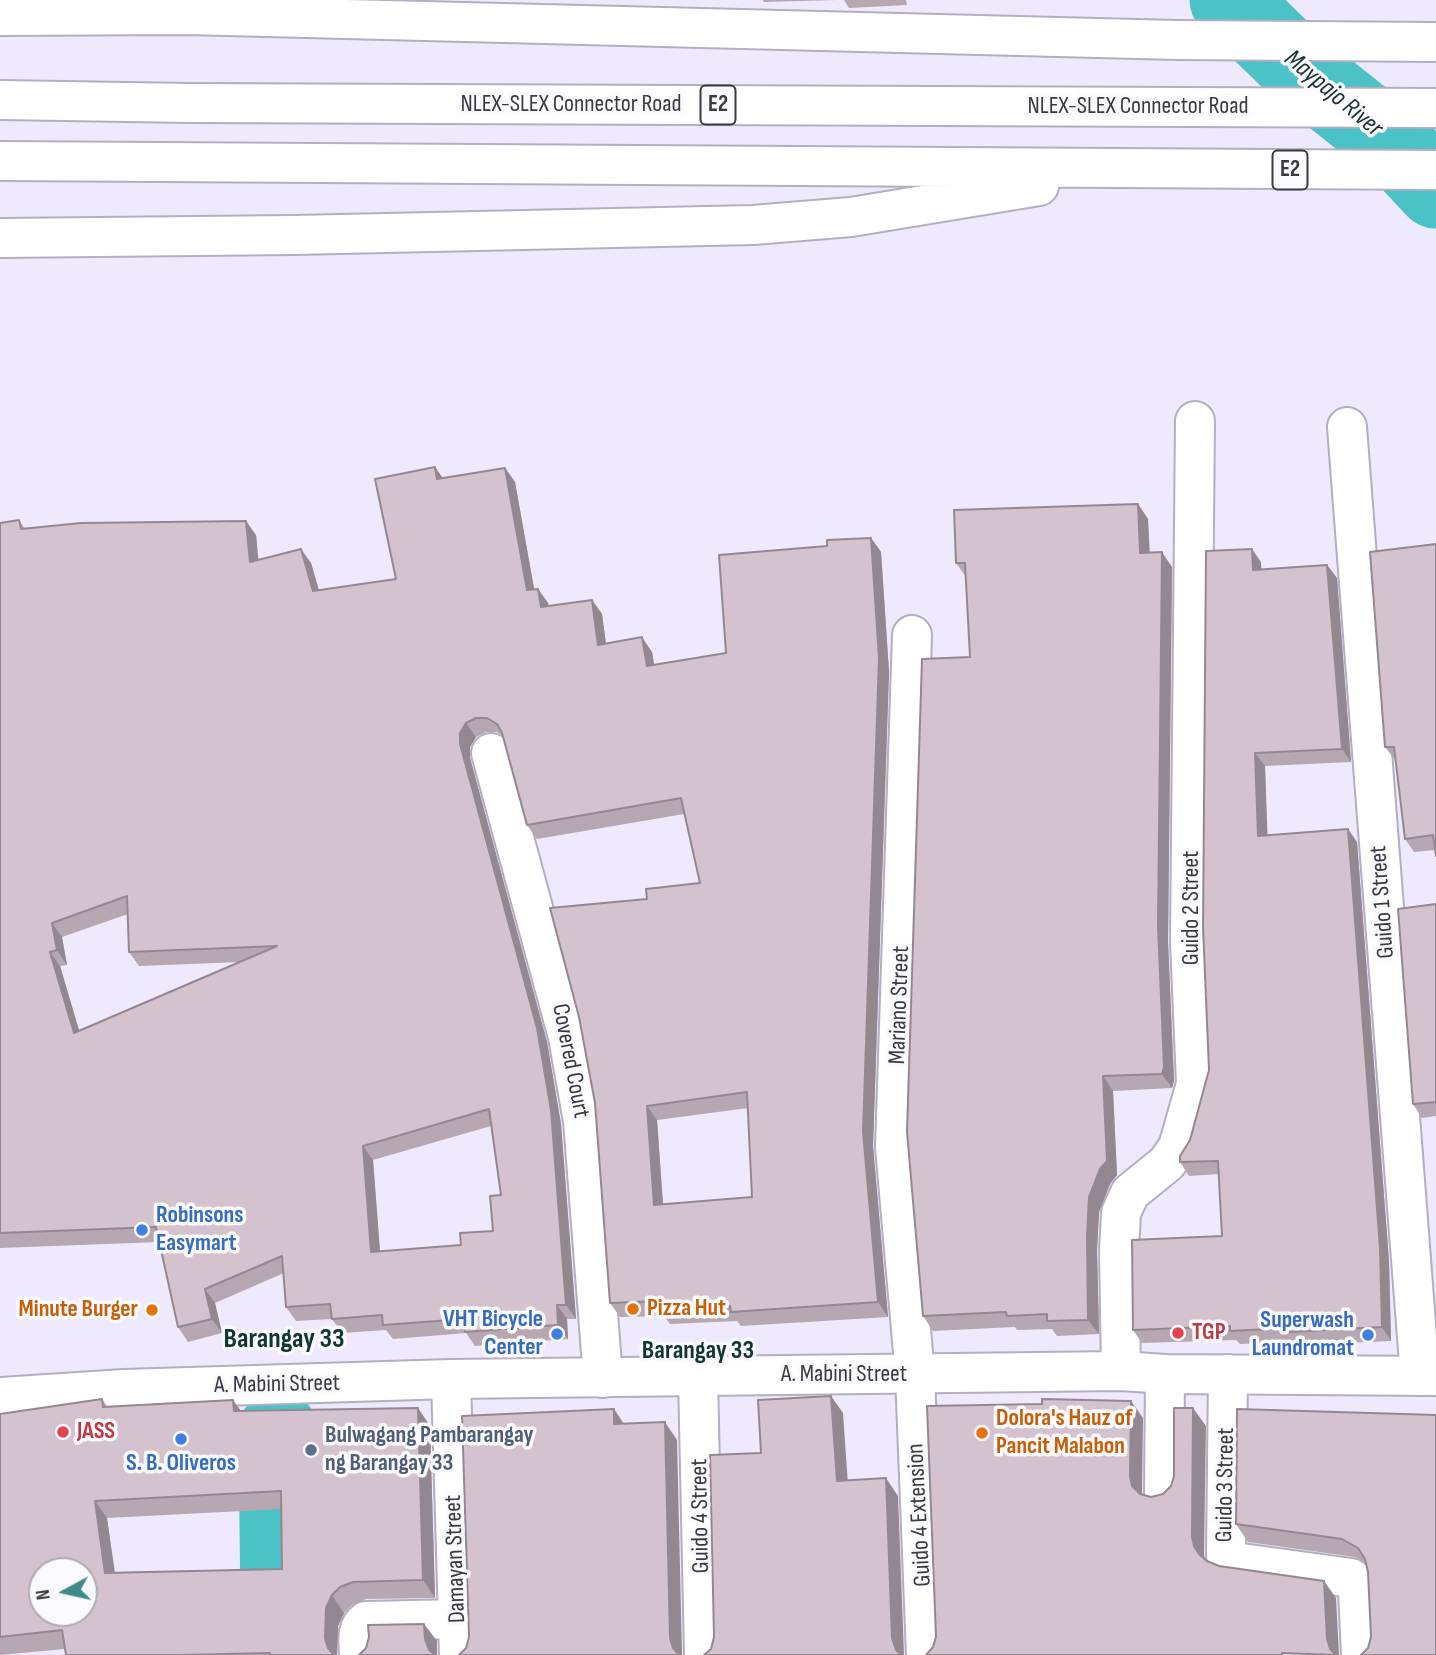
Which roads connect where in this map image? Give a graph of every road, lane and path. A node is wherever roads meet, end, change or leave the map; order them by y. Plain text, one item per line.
1 (0, 16) edge
2 (1436, 42) edge
3 (0, 100) edge
4 (1436, 108) edge
5 (0, 161) edge
6 (1144, 169) junction
7 (1436, 170) edge
8 (0, 238) edge
9 (1195, 421) dead end
10 (1347, 427) dead end
11 (912, 635) dead end
12 (491, 753) dead end
13 (1121, 1371) junction
14 (1166, 1374) junction
15 (1228, 1374) junction
16 (915, 1375) junction
17 (698, 1376) junction
18 (1428, 1376) edge
19 (603, 1378) junction
20 (451, 1379) junction
21 (0, 1397) edge
22 (1164, 1493) edge
23 (458, 1637) edge
24 (359, 1655) edge
25 (704, 1655) edge
26 (926, 1655) edge
27 (1361, 1655) edge

1 - 2 main road
3 - 4 main road, NLEX-SLEX Connector Road / E2
5 - 6 main road, E2
6 - 7 main road, E2
6 - 8 main road
9 - 13 main road, Guido 2 Street
10 - 18 main road, Guido 1 Street
11 - 16 main road, Mariano Street
12 - 19 main road, Covered Court
13 - 14 main road, A. Mabini Street
13 - 16 main road, A. Mabini Street
14 - 15 main road, A. Mabini Street
14 - 22 main road
15 - 18 main road, A. Mabini Street
15 - 27 main road, Guido 3 Street
16 - 17 main road, A. Mabini Street
16 - 26 main road, Guido 4 Extension
17 - 19 main road, A. Mabini Street
17 - 25 main road, Guido 4 Street
19 - 20 main road, A. Mabini Street
20 - 21 main road, A. Mabini Street
20 - 23 main road, Damayan Street
23 - 24 main road

